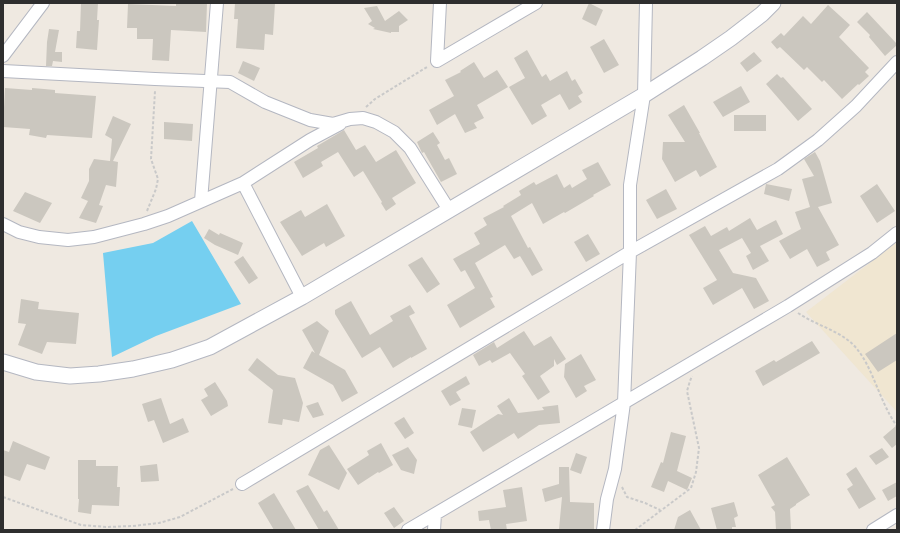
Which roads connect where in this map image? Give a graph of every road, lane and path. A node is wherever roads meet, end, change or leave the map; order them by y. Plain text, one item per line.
1 (43, 3) edge
2 (217, 3) edge
3 (440, 3) edge
4 (536, 3) edge
5 (646, 3) edge
6 (773, 3) edge
7 (3, 56) edge
8 (437, 61) junction
9 (897, 62) edge
10 (3, 71) edge
11 (155, 79) junction
12 (210, 82) junction
13 (644, 95) junction
14 (350, 119) junction
15 (243, 183) junction
16 (201, 202) junction
17 (449, 210) junction
18 (3, 224) edge
19 (144, 224) junction
20 (897, 233) edge
21 (630, 252) junction
22 (302, 297) junction
23 (788, 306) junction
24 (3, 362) edge
25 (694, 374) dead end
26 (624, 403) junction
27 (897, 426) edge
28 (615, 469) junction
29 (242, 484) joint
30 (3, 497) edge
31 (660, 510) junction
32 (435, 514) junction
33 (897, 515) edge
34 (408, 530) edge
35 (434, 530) edge
36 (603, 530) edge
37 (635, 530) edge
38 (873, 530) edge

1 - 7 street
2 - 12 street
3 - 8 street
4 - 8 street
5 - 13 street
6 - 13 street
8 - 14 path
9 - 21 street
10 - 11 street
11 - 12 street
11 - 19 path
12 - 14 street
12 - 16 street
13 - 17 street
13 - 21 street
14 - 15 street
14 - 17 street
15 - 16 street
15 - 22 street
16 - 19 street
17 - 22 street
18 - 19 street
20 - 23 street
21 - 26 street
21 - 29 street
22 - 24 street
23 - 26 street
23 - 27 path
25 - 31 path
26 - 28 street
26 - 32 street
28 - 31 path
28 - 36 street
29 - 30 path
31 - 37 path
32 - 34 street
32 - 35 street
33 - 38 street

